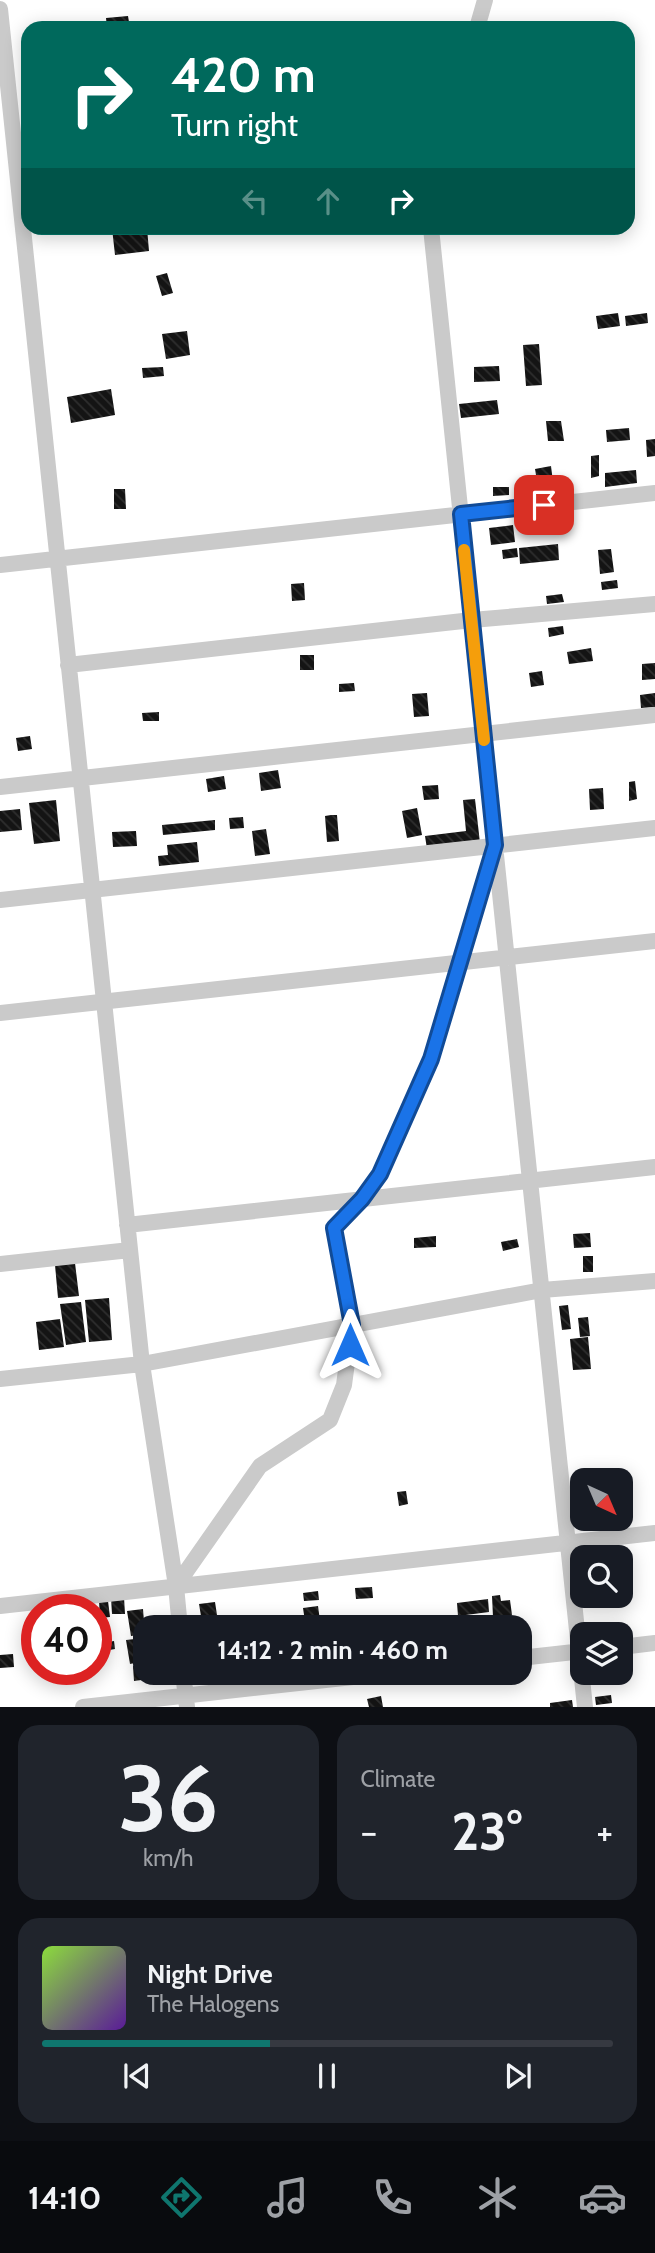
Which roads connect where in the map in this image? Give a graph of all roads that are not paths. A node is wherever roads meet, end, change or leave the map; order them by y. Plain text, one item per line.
1 (485, 0) edge
2 (0, 9) edge
3 (479, 21) edge
4 (21, 208) edge
5 (24, 235) edge
6 (432, 235) edge
7 (655, 493) edge
8 (461, 514) junction
9 (58, 559) junction
10 (0, 565) edge
11 (655, 604) edge
12 (472, 620) junction
13 (68, 665) junction
14 (655, 715) edge
15 (484, 734) junction
16 (80, 779) junction
17 (0, 788) edge
18 (655, 828) edge
19 (495, 845) junction
20 (92, 890) junction
21 (0, 900) edge
22 (655, 941) edge
23 (507, 957) junction
24 (461, 962) junction
25 (104, 1002) junction
26 (0, 1013) edge
27 (655, 1167) edge
28 (530, 1180) junction
29 (362, 1199) junction
30 (127, 1225) junction
31 (130, 1250) junction
32 (0, 1264) edge
33 (655, 1281) edge
34 (542, 1290) junction
35 (352, 1325) junction
36 (142, 1364) junction
37 (0, 1379) edge
38 (655, 1533) edge
39 (568, 1543) junction
40 (176, 1586) junction
41 (0, 1606) edge
42 (179, 1615) edge
43 (578, 1622) edge
44 (655, 1643) edge
45 (633, 1646) edge
46 (570, 1652) edge
47 (532, 1657) edge
48 (302, 1685) edge
49 (583, 1685) edge
50 (186, 1701) edge
51 (83, 1707) edge
52 (585, 1707) edge

1 - 3 street
2 - 4 street
5 - 9 street
6 - 8 street
7 - 8 street
8 - 9 street
8 - 12 street
9 - 10 street
9 - 13 street
11 - 12 street
12 - 13 street
12 - 15 street
13 - 16 street
14 - 15 street
15 - 16 street
15 - 19 street
16 - 17 street
16 - 20 street
18 - 19 street
19 - 20 street
19 - 23 street
19 - 24 street
20 - 21 street
20 - 25 street
22 - 23 street
23 - 24 street
23 - 28 street
24 - 25 street
24 - 29 street
25 - 26 street
25 - 30 street
27 - 28 street
28 - 29 street
28 - 34 street
29 - 30 street
29 - 35 street
30 - 31 street
31 - 32 street
31 - 36 street
33 - 34 street
34 - 35 street
34 - 39 street
35 - 36 street
35 - 40 street
36 - 37 street
36 - 40 street
38 - 39 street
39 - 40 street
39 - 43 street
40 - 41 street
40 - 42 street
44 - 45 street
46 - 47 street
48 - 50 street
49 - 52 street
50 - 51 street

